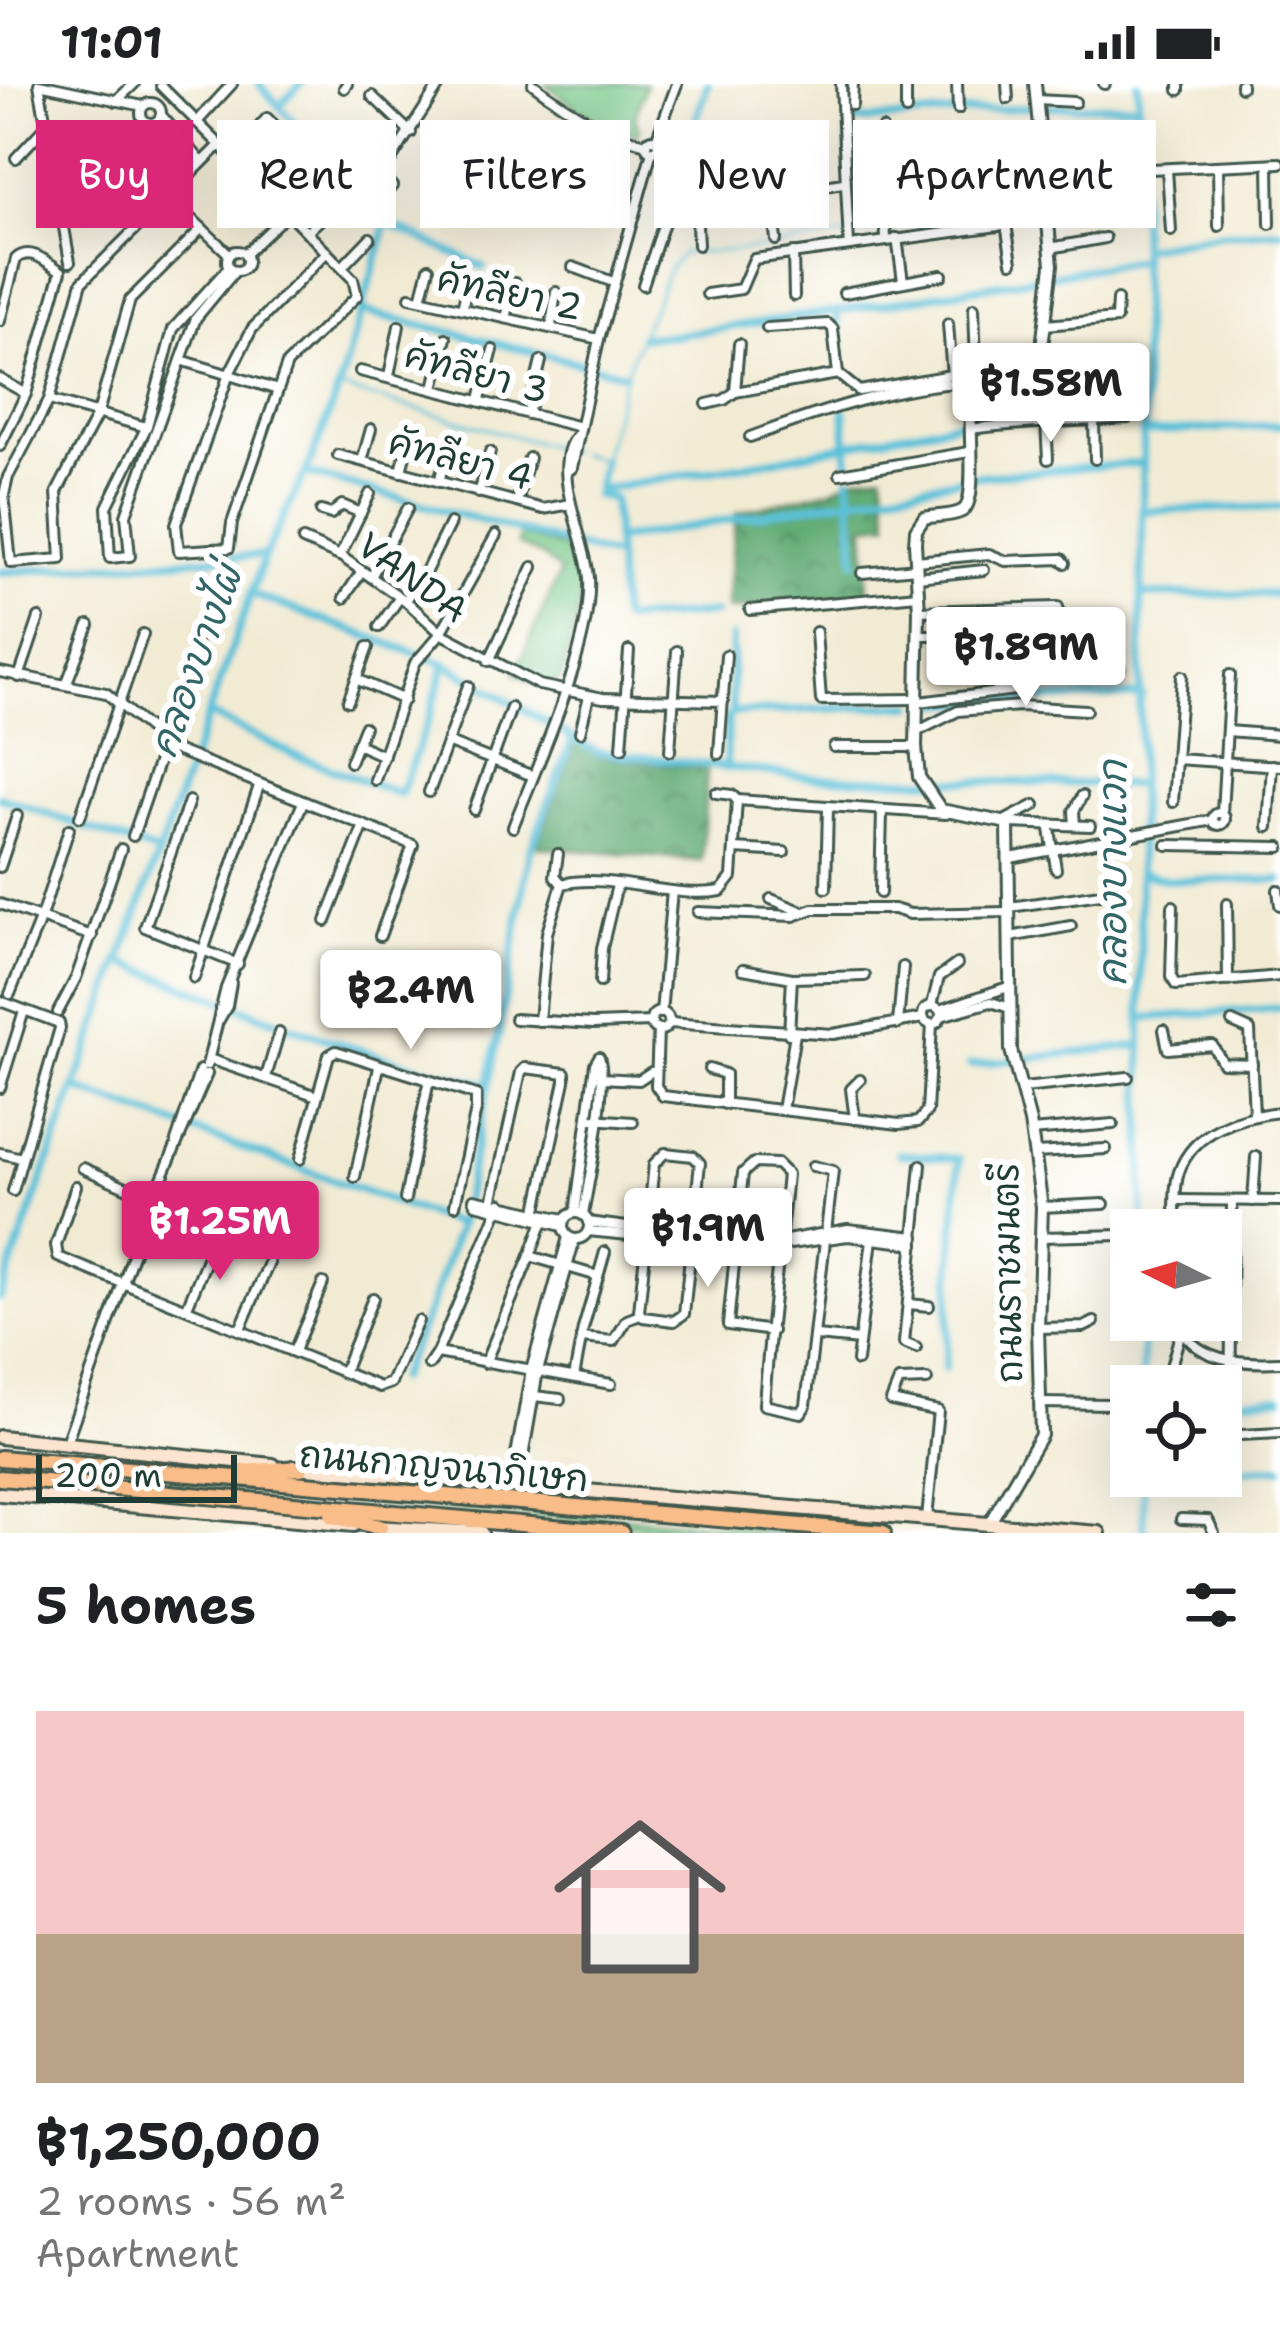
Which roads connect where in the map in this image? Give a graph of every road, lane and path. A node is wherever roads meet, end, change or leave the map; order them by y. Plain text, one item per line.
1 (134, 84) edge
2 (232, 84) edge
3 (440, 84) edge
4 (533, 84) edge
5 (676, 84) edge
6 (841, 84) edge
7 (853, 84) edge
8 (906, 84) edge
9 (957, 84) edge
10 (1007, 84) edge
11 (1035, 84) edge
12 (64, 87) edge
13 (160, 88) edge
14 (372, 97) dead end
15 (1008, 98) dead end
16 (116, 101) junction
17 (1075, 102) dead end
18 (852, 105) dead end
19 (143, 106) junction
20 (1037, 107) junction
21 (958, 109) dead end
22 (907, 110) dead end
23 (161, 116) junction
24 (46, 120) edge
25 (145, 120) edge
26 (156, 120) edge
27 (588, 120) edge
28 (1038, 120) edge
29 (197, 122) junction
30 (411, 133) junction
31 (36, 136) edge
32 (630, 140) edge
33 (217, 142) edge
34 (217, 148) edge
35 (649, 148) junction
36 (396, 154) edge
37 (16, 158) dead end
38 (193, 160) edge
39 (1275, 163) edge
40 (199, 165) junction
41 (1218, 167) junction
42 (1156, 169) edge
43 (1167, 169) junction
44 (193, 171) edge
45 (843, 183) junction
46 (829, 186) edge
47 (193, 220) edge
48 (1270, 224) dead end
49 (1219, 226) dead end
50 (64, 228) edge
51 (135, 228) edge
52 (202, 228) junction
53 (272, 228) edge
54 (303, 228) edge
55 (311, 228) edge
56 (660, 228) edge
57 (697, 228) edge
58 (774, 228) edge
59 (889, 228) edge
60 (963, 228) edge
61 (1007, 228) edge
62 (1048, 228) edge
63 (1171, 231) dead end
64 (307, 232) junction
65 (889, 235) junction
66 (370, 238) dead end
67 (1106, 238) dead end
68 (776, 240) dead end
69 (848, 240) junction
70 (698, 244) dead end
71 (1050, 248) junction
72 (327, 253) junction
73 (793, 253) junction
74 (229, 254) junction
75 (245, 254) junction
76 (70, 262) dead end
77 (1012, 262) dead end
78 (342, 267) junction
79 (572, 267) dead end
80 (429, 268) dead end
81 (232, 269) junction
82 (942, 275) dead end
83 (470, 278) dead end
84 (903, 281) junction
85 (613, 282) junction
86 (515, 283) dead end
87 (643, 285) dead end
88 (556, 292) dead end
89 (844, 292) dead end
90 (707, 294) dead end
91 (794, 296) dead end
92 (410, 297) dead end
93 (422, 299) junction
94 (1117, 300) dead end
95 (463, 308) junction
96 (974, 308) dead end
97 (506, 318) junction
98 (0, 321) edge
99 (948, 324) dead end
100 (1044, 325) junction
101 (399, 326) dead end
102 (551, 327) junction
103 (767, 328) dead end
104 (446, 338) dead end
105 (599, 339) junction
106 (739, 344) dead end
107 (493, 350) dead end
108 (181, 360) junction
109 (542, 361) dead end
110 (360, 371) dead end
111 (229, 374) junction
112 (838, 374) junction
113 (389, 376) junction
114 (0, 379) edge
115 (952, 379) junction
116 (977, 381) junction
117 (434, 388) junction
118 (278, 390) junction
119 (735, 392) junction
120 (26, 394) junction
121 (869, 396) junction
122 (480, 399) junction
123 (49, 400) junction
124 (707, 404) dead end
125 (98, 414) junction
126 (528, 414) junction
127 (1128, 418) dead end
128 (1094, 421) junction
129 (1046, 422) junction
130 (152, 428) junction
131 (371, 429) dead end
132 (411, 429) dead end
133 (969, 430) junction
134 (750, 436) dead end
135 (577, 437) junction
136 (450, 439) dead end
137 (0, 446) edge
138 (490, 452) dead end
139 (969, 452) junction
140 (338, 455) dead end
141 (529, 458) dead end
142 (1048, 459) dead end
143 (1095, 459) dead end
144 (362, 461) junction
145 (401, 472) junction
146 (840, 474) dead end
147 (439, 482) junction
148 (478, 493) junction
149 (370, 494) dead end
150 (517, 502) junction
151 (571, 504) junction
152 (407, 508) dead end
153 (321, 511) dead end
154 (361, 513) junction
155 (7, 520) junction
156 (450, 523) dead end
157 (0, 532) edge
158 (496, 535) dead end
159 (303, 540) dead end
160 (340, 556) junction
161 (1065, 563) dead end
162 (533, 567) dead end
163 (917, 569) junction
164 (984, 570) dead end
165 (862, 573) dead end
166 (367, 574) junction
167 (918, 596) junction
168 (344, 598) dead end
169 (402, 599) junction
170 (1058, 607) dead end
171 (750, 610) dead end
172 (919, 611) junction
173 (39, 618) dead end
174 (89, 625) dead end
175 (379, 627) dead end
176 (816, 632) dead end
177 (440, 633) junction
178 (143, 634) dead end
179 (968, 634) dead end
180 (920, 635) junction
181 (198, 647) dead end
182 (368, 647) dead end
183 (628, 651) dead end
184 (677, 651) dead end
185 (726, 655) dead end
186 (489, 661) junction
187 (1120, 668) dead end
188 (0, 672) edge
189 (1230, 675) dead end
190 (1182, 676) dead end
191 (19, 677) junction
192 (356, 679) junction
193 (66, 686) junction
194 (468, 686) dead end
195 (566, 689) junction
196 (589, 696) junction
197 (625, 699) junction
198 (675, 699) junction
199 (404, 700) junction
200 (348, 701) dead end
201 (723, 701) junction
202 (919, 701) junction
203 (118, 702) junction
204 (511, 708) dead end
205 (1086, 710) dead end
206 (364, 727) dead end
207 (1227, 731) junction
208 (580, 732) dead end
209 (916, 732) junction
210 (1280, 735) edge
211 (449, 743) junction
212 (165, 744) junction
213 (357, 745) junction
214 (834, 747) dead end
215 (916, 747) junction
216 (622, 748) dead end
217 (670, 752) dead end
218 (719, 754) dead end
219 (384, 756) junction
220 (1176, 759) junction
221 (494, 761) junction
222 (350, 762) dead end
223 (1225, 762) junction
224 (1276, 766) edge
225 (533, 776) junction
226 (376, 780) dead end
227 (259, 786) junction
228 (429, 792) dead end
229 (716, 793) dead end
230 (1082, 796) dead end
231 (737, 800) junction
232 (188, 801) dead end
233 (303, 802) junction
234 (1173, 802) dead end
235 (1035, 806) dead end
236 (828, 808) junction
237 (474, 810) dead end
238 (882, 812) junction
239 (948, 814) junction
240 (17, 816) dead end
241 (80, 817) dead end
242 (1007, 821) junction
243 (364, 825) junction
244 (1075, 825) junction
245 (1090, 826) dead end
246 (1268, 826) dead end
247 (513, 827) dead end
248 (69, 829) dead end
249 (1050, 829) dead end
250 (133, 836) dead end
251 (1168, 845) dead end
252 (1280, 847) edge
253 (122, 849) dead end
254 (735, 849) junction
255 (1053, 849) junction
256 (784, 852) dead end
257 (558, 854) dead end
258 (1010, 858) junction
259 (0, 867) edge
260 (1056, 869) dead end
261 (562, 884) junction
262 (617, 885) junction
263 (826, 888) dead end
264 (1278, 890) edge
265 (672, 891) junction
266 (880, 893) dead end
267 (1107, 893) dead end
268 (771, 899) dead end
269 (0, 904) edge
270 (1227, 904) dead end
271 (1280, 905) edge
272 (1173, 906) dead end
273 (1010, 909) junction
274 (698, 912) dead end
275 (805, 913) junction
276 (41, 917) junction
277 (326, 921) dead end
278 (1071, 926) dead end
279 (1036, 933) junction
280 (92, 936) junction
281 (380, 936) dead end
282 (1010, 937) junction
283 (1038, 948) dead end
284 (203, 951) junction
285 (238, 964) junction
286 (957, 964) dead end
287 (903, 967) dead end
288 (743, 969) dead end
289 (865, 976) dead end
290 (1280, 976) edge
291 (792, 978) junction
292 (194, 979) dead end
293 (1228, 981) junction
294 (600, 982) dead end
295 (1011, 986) junction
296 (10, 994) dead end
297 (995, 998) junction
298 (0, 1001) edge
299 (1011, 1009) junction
300 (938, 1010) junction
301 (23, 1011) junction
302 (58, 1012) dead end
303 (661, 1013) junction
304 (514, 1018) dead end
305 (539, 1021) junction
306 (928, 1021) junction
307 (1232, 1022) dead end
308 (669, 1023) junction
309 (898, 1024) junction
310 (655, 1026) junction
311 (1164, 1030) dead end
312 (279, 1033) dead end
313 (792, 1034) junction
314 (1252, 1064) junction
315 (379, 1066) junction
316 (206, 1067) junction
317 (709, 1069) dead end
318 (652, 1072) dead end
319 (266, 1077) junction
320 (1128, 1077) dead end
321 (429, 1080) junction
322 (860, 1080) dead end
323 (0, 1088) edge
324 (1023, 1088) junction
325 (317, 1096) junction
326 (725, 1104) junction
327 (782, 1110) junction
328 (1280, 1112) edge
329 (1254, 1115) junction
330 (593, 1119) junction
331 (854, 1119) junction
332 (633, 1122) dead end
333 (1113, 1124) dead end
334 (1031, 1131) junction
335 (1106, 1149) dead end
336 (0, 1153) edge
337 (1035, 1154) junction
338 (1256, 1157) dead end
339 (22, 1158) junction
340 (300, 1159) dead end
341 (921, 1165) dead end
342 (812, 1166) dead end
343 (83, 1168) dead end
344 (355, 1177) dead end
345 (76, 1186) dead end
346 (13, 1191) dead end
347 (153, 1199) junction
348 (405, 1199) dead end
349 (1176, 1200) junction
350 (1232, 1201) junction
351 (1253, 1201) junction
352 (1280, 1202) edge
353 (1103, 1204) dead end
354 (454, 1205) dead end
355 (496, 1205) junction
356 (1042, 1207) junction
357 (1176, 1209) edge
358 (538, 1217) junction
359 (584, 1220) junction
360 (563, 1222) junction
361 (646, 1233) junction
362 (826, 1234) junction
363 (872, 1235) junction
364 (1110, 1235) edge
365 (1041, 1237) junction
366 (572, 1238) junction
367 (691, 1239) junction
368 (915, 1241) junction
369 (214, 1242) dead end
370 (735, 1244) junction
371 (780, 1245) junction
372 (605, 1252) dead end
373 (530, 1256) junction
374 (269, 1262) dead end
375 (565, 1266) junction
376 (598, 1276) junction
377 (125, 1283) junction
378 (323, 1283) dead end
379 (373, 1298) dead end
380 (909, 1304) junction
381 (929, 1306) dead end
382 (187, 1307) junction
383 (640, 1315) junction
384 (418, 1321) dead end
385 (1094, 1322) dead end
386 (1038, 1328) junction
387 (240, 1329) junction
388 (772, 1331) junction
389 (816, 1336) junction
390 (580, 1338) junction
391 (859, 1340) junction
392 (1189, 1341) edge
393 (916, 1348) dead end
394 (294, 1351) junction
395 (437, 1354) junction
396 (857, 1361) dead end
397 (1228, 1361) junction
398 (1280, 1362) edge
399 (484, 1363) junction
400 (430, 1365) dead end
401 (1228, 1365) edge
402 (535, 1371) junction
403 (343, 1372) junction
404 (574, 1377) junction
405 (926, 1380) dead end
406 (610, 1384) dead end
407 (534, 1396) junction
408 (560, 1400) dead end
409 (1040, 1403) junction
410 (1110, 1404) dead end
411 (1280, 1433) edge
412 (1242, 1435) edge
413 (0, 1437) edge
414 (66, 1443) junction
415 (0, 1458) edge
416 (301, 1468) junction
417 (194, 1475) junction
418 (0, 1478) edge
419 (514, 1486) junction
420 (556, 1489) junction
421 (0, 1494) edge
422 (288, 1505) junction
423 (927, 1519) junction
424 (1181, 1519) dead end
425 (989, 1524) junction
426 (380, 1527) junction
427 (312, 1528) edge
428 (431, 1532) edge
429 (481, 1533) edge
430 (621, 1533) edge
431 (883, 1533) edge
432 (935, 1533) edge
433 (1099, 1533) edge
434 (1214, 1533) edge

1 - 16 street
2 - 29 street
3 - 30 street
4 - 27 street
5 - 35 street
6 - 45 street
7 - 18 street
8 - 22 street
9 - 21 street
10 - 15 street
11 - 20 street
12 - 16 street
12 - 24 street
13 - 29 street
14 - 30 street
16 - 19 street
17 - 20 street
19 - 23 street
19 - 25 street
20 - 28 street
23 - 26 street
23 - 40 street
29 - 33 street
30 - 36 street
31 - 37 street
32 - 35 street
34 - 40 street
35 - 85 street
38 - 40 street
39 - 41 street
39 - 48 street
40 - 44 street
41 - 43 street
41 - 49 street
42 - 43 street
43 - 63 street
45 - 46 street
45 - 69 street
47 - 52 street
50 - 76 street
51 - 123 street
52 - 74 street
52 - 125 street
53 - 75 street
54 - 64 street
55 - 64 street
56 - 87 street
57 - 70 street
58 - 68 street
59 - 65 street
60 - 65 street
61 - 77 street
62 - 71 street
64 - 72 street
65 - 69 street
65 - 84 street
66 - 78 street
67 - 71 street
69 - 73 street
71 - 100 street
72 - 78 street
72 - 111 street
73 - 90 street
73 - 91 street
74 - 75 street
74 - 81 street
75 - 81 street
78 - 118 street
79 - 85 street
80 - 93 street
81 - 108 street
81 - 130 street
82 - 84 street
83 - 95 street
84 - 89 street
85 - 105 street
86 - 97 street
88 - 102 street
92 - 93 street, คัทลียา 2
93 - 95 street, คัทลียา 2
94 - 100 street
95 - 97 street, คัทลียา 2
96 - 116 street
97 - 102 street, คัทลียา 2
98 - 120 street
99 - 115 street
100 - 116 street
101 - 113 street
102 - 105 street, คัทลียา 2
103 - 112 street
104 - 117 street
105 - 135 street
106 - 119 street
107 - 122 street
108 - 111 street
108 - 130 street
109 - 126 street
110 - 113 street, คัทลียา 3
111 - 118 street
111 - 118 street
112 - 119 street
112 - 121 street
113 - 117 street, คัทลียา 3
114 - 120 street
115 - 116 street
115 - 121 street
116 - 133 street
117 - 122 street, คัทลียา 3
119 - 124 street
120 - 137 street
121 - 134 street
122 - 126 street, คัทลียา 3
123 - 125 street
123 - 155 street
125 - 130 street
125 - 155 street
126 - 135 street, คัทลียา 3
127 - 128 street
128 - 129 street
128 - 143 street
129 - 133 street
129 - 142 street
130 - 130 street
131 - 144 street
132 - 145 street
133 - 139 street
135 - 151 street
136 - 147 street
138 - 148 street
139 - 146 street
139 - 163 street
140 - 144 street, คัทลียา 4
141 - 150 street
144 - 145 street, คัทลียา 4
145 - 147 street, คัทลียา 4
147 - 148 street, คัทลียา 4
148 - 150 street, คัทลียา 4
149 - 154 street
150 - 151 street, คัทลียา 4
151 - 195 street
152 - 166 street
153 - 154 street
154 - 160 street
155 - 157 street
156 - 169 street
158 - 177 street
159 - 160 street, VANDA
160 - 166 street, VANDA
161 - 163 street
162 - 186 street, VANDA
163 - 164 street
163 - 165 street
163 - 167 street
166 - 168 street
166 - 169 street, VANDA
167 - 171 street
167 - 172 street
169 - 175 street
169 - 177 street, VANDA
170 - 172 street
172 - 180 street
173 - 191 street
174 - 193 street
176 - 202 street
177 - 186 street, VANDA
177 - 199 street
178 - 203 street
179 - 180 street
180 - 202 street
181 - 212 street
182 - 192 street
183 - 197 street
184 - 198 street
185 - 201 street
186 - 195 street, VANDA
187 - 202 street
188 - 191 street
189 - 207 street
190 - 220 street
191 - 193 street
192 - 199 street
192 - 200 street
193 - 203 street
194 - 211 street
195 - 196 street, VANDA
195 - 225 street
196 - 197 street, VANDA
196 - 208 street
197 - 198 street, VANDA
197 - 216 street
198 - 201 street, VANDA
198 - 217 street
199 - 219 street
201 - 218 street
202 - 209 street
203 - 212 street
203 - 241 street
204 - 221 street
205 - 209 street
206 - 213 street
207 - 210 street
207 - 223 street
209 - 215 street
211 - 221 street
211 - 228 street
212 - 227 street
212 - 250 street
213 - 219 street
213 - 222 street
214 - 215 street
215 - 239 street
219 - 226 street
220 - 223 street
220 - 234 street
221 - 225 street
221 - 237 street
223 - 224 street
223 - 255 street
224 - 246 street
225 - 247 street
227 - 233 street
227 - 284 street
229 - 231 street
230 - 244 street
231 - 236 street
231 - 254 street
232 - 284 street
233 - 243 street
233 - 285 street
235 - 242 street
236 - 238 street
236 - 263 street
238 - 239 street
238 - 266 street
239 - 242 street
240 - 259 street
242 - 244 street
242 - 258 street, ถนนราชมนตรี
243 - 277 street
243 - 281 street
244 - 245 street
248 - 276 street
249 - 255 street
251 - 252 street
253 - 280 street
254 - 256 street
254 - 265 street
255 - 258 street
255 - 260 street
257 - 261 street
258 - 273 street, ถนนราชมนตรี
261 - 262 street
261 - 305 street
262 - 265 street
262 - 294 street
264 - 271 street
265 - 303 street
267 - 273 street
268 - 275 street
269 - 276 street
270 - 293 street
272 - 293 street
273 - 275 street
273 - 282 street, ถนนราชมนตรี
274 - 275 street
276 - 280 street
276 - 296 street
278 - 279 street
279 - 282 street
279 - 283 street
280 - 302 street
282 - 295 street, ถนนราชมนตรี
284 - 285 street
284 - 292 street
285 - 316 street
286 - 300 street
287 - 309 street
288 - 291 street
289 - 291 street
290 - 293 street
291 - 313 street
295 - 297 street
295 - 299 street, ถนนราชมนตรี
297 - 299 street
297 - 300 street
298 - 301 street
299 - 324 street, ถนนราชมนตรี
300 - 306 street
300 - 306 street
301 - 323 street
301 - 339 street
303 - 308 street
303 - 310 street
304 - 305 street
305 - 310 street
306 - 309 street
306 - 331 street
307 - 314 street
308 - 310 street
308 - 313 street
309 - 313 street
310 - 326 street
311 - 314 street
312 - 319 street
313 - 327 street
314 - 329 street
315 - 321 street
315 - 325 street
315 - 344 street
316 - 319 street
316 - 347 street
317 - 326 street
318 - 330 street
319 - 325 street
320 - 324 street
321 - 348 street
321 - 354 street
322 - 331 street
324 - 334 street, ถนนราชมนตรี
325 - 340 street
326 - 327 street
327 - 331 street
328 - 329 street
329 - 349 street
330 - 332 street
330 - 359 street
333 - 334 street
334 - 337 street, ถนนราชมนตรี
335 - 337 street
336 - 339 street
337 - 356 street, ถนนราชมนตรี
338 - 351 street
339 - 346 street
341 - 368 street
342 - 362 street
343 - 347 street
345 - 377 street
347 - 377 street
349 - 350 street
349 - 357 street
350 - 351 street
350 - 397 street
351 - 352 street
353 - 356 street
355 - 358 street
355 - 358 street
355 - 395 street
356 - 365 street, ถนนราชมนตรี
358 - 360 street
358 - 373 street
359 - 360 street
359 - 361 street
359 - 366 street
360 - 366 street
361 - 367 street
361 - 367 street
361 - 383 street
362 - 363 street
362 - 371 street
362 - 389 street
363 - 368 street
363 - 391 street
364 - 365 street
365 - 386 street, ถนนราชมนตรี
366 - 375 street
367 - 370 street
367 - 383 street
368 - 380 street
369 - 382 street
370 - 371 street
370 - 371 street
370 - 388 street
371 - 388 street
372 - 376 street
373 - 375 street
373 - 399 street
374 - 387 street
375 - 376 street
375 - 402 street
376 - 390 street
377 - 382 street
377 - 414 street
378 - 394 street
379 - 403 street
380 - 381 street
380 - 393 street
382 - 387 street
383 - 390 street
384 - 403 street
385 - 386 street
386 - 409 street, ถนนราชมนตรี
387 - 394 street
388 - 389 street
389 - 391 street
390 - 404 street
391 - 396 street
392 - 397 street
394 - 403 street
395 - 399 street
395 - 400 street
397 - 398 street
397 - 401 street
399 - 402 street
402 - 404 street
402 - 407 street
402 - 419 street
404 - 406 street
405 - 423 street
407 - 408 street
407 - 419 street
409 - 410 street
409 - 425 street, ถนนราชมนตรี
411 - 412 street
413 - 414 main road
414 - 416 main road
415 - 417 highway, ถนนกาญจนาภิเษก
416 - 417 highway
416 - 419 main road
417 - 431 highway, ถนนกาญจนาภิเษก
418 - 422 highway, ถนนกาญจนาภิเษก
419 - 420 main road
420 - 423 main road
420 - 432 main road
421 - 427 main road
422 - 426 highway
422 - 430 highway, ถนนกาญจนาภิเษก
423 - 425 main road
424 - 434 street
425 - 433 main road
426 - 427 main road
426 - 428 main road
428 - 429 main road

